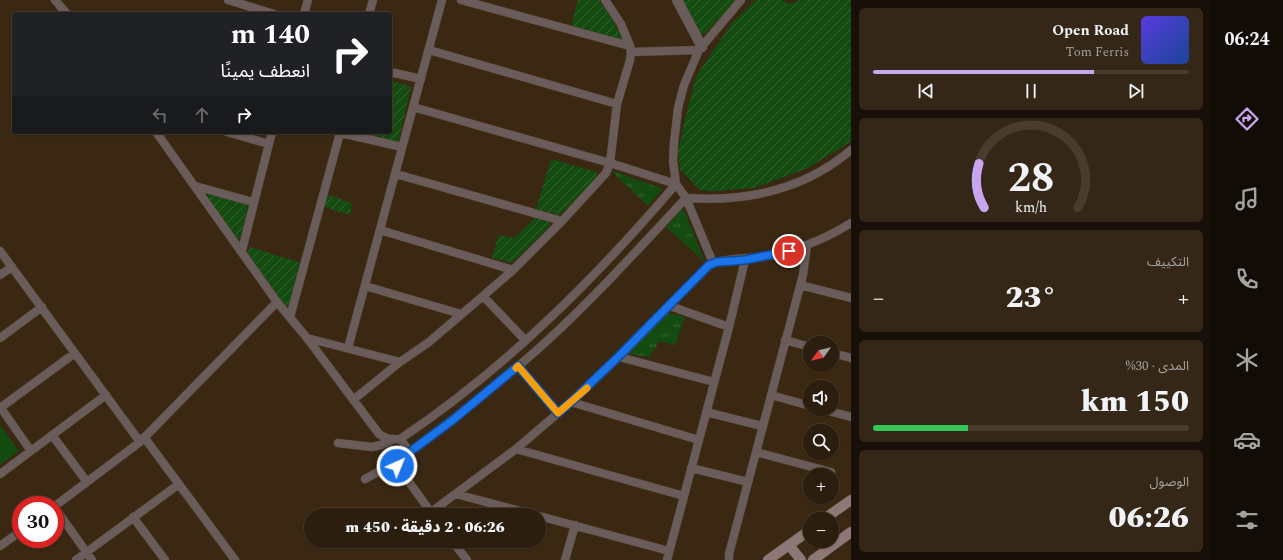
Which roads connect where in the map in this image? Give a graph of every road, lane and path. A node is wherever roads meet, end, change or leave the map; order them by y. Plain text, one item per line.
1 (55, 0) edge
2 (228, 0) edge
3 (308, 0) edge
4 (373, 0) edge
5 (442, 0) edge
6 (461, 0) edge
7 (605, 0) edge
8 (677, 0) edge
9 (741, 0) edge
10 (65, 12) edge
11 (267, 12) edge
12 (305, 12) edge
13 (370, 12) edge
14 (631, 49) junction
15 (701, 49) junction
16 (428, 50) junction
17 (392, 72) edge
18 (421, 79) junction
19 (617, 104) junction
20 (413, 107) junction
21 (157, 134) edge
22 (234, 134) edge
23 (272, 134) edge
24 (338, 134) edge
25 (347, 134) edge
26 (269, 144) junction
27 (402, 147) junction
28 (851, 150) edge
29 (610, 163) junction
30 (396, 174) junction
31 (676, 184) junction
32 (195, 186) junction
33 (686, 198) junction
34 (253, 202) junction
35 (562, 221) junction
36 (849, 226) edge
37 (380, 230) junction
38 (807, 245) junction
39 (0, 250) edge
40 (242, 250) junction
41 (745, 260) junction
42 (713, 263) junction
43 (12, 267) junction
44 (513, 270) junction
45 (0, 275) edge
46 (800, 285) junction
47 (364, 286) junction
48 (483, 296) junction
49 (851, 298) edge
50 (277, 302) junction
51 (670, 306) junction
52 (42, 307) junction
53 (461, 314) junction
54 (290, 317) junction
55 (552, 317) junction
56 (562, 326) junction
57 (729, 327) junction
58 (0, 338) edge
59 (307, 338) junction
60 (525, 340) junction
61 (785, 340) junction
62 (803, 345) edge
63 (348, 348) junction
64 (75, 353) junction
65 (839, 355) edge
66 (619, 356) junction
67 (851, 358) edge
68 (400, 362) junction
69 (518, 366) junction
70 (714, 382) junction
71 (106, 395) junction
72 (771, 395) junction
73 (353, 400) junction
74 (571, 402) junction
75 (803, 404) edge
76 (0, 408) edge
77 (706, 412) junction
78 (558, 413) junction
79 (839, 414) edge
80 (851, 417) edge
81 (762, 426) junction
82 (52, 435) junction
83 (396, 439) junction
84 (142, 440) junction
85 (699, 440) junction
86 (338, 443) dead end
87 (516, 449) junction
88 (31, 451) junction
89 (410, 452) junction
90 (756, 452) junction
91 (400, 459) junction
92 (691, 468) junction
93 (816, 468) edge
94 (0, 474) edge
95 (366, 479) dead end
96 (87, 482) junction
97 (748, 482) junction
98 (179, 484) junction
99 (456, 494) junction
100 (684, 496) junction
101 (64, 500) edge
102 (851, 500) edge
103 (428, 508) edge
104 (439, 508) edge
105 (509, 508) edge
106 (834, 512) edge
107 (133, 517) junction
108 (546, 518) edge
109 (64, 520) edge
110 (575, 526) junction
111 (851, 532) edge
112 (803, 535) edge
113 (12, 537) edge
114 (789, 545) junction
115 (0, 546) edge
116 (458, 548) edge
117 (669, 551) junction
118 (87, 552) junction
119 (468, 559) edge
120 (76, 560) edge
121 (92, 560) edge
122 (165, 560) edge
123 (235, 560) edge
124 (565, 560) edge
125 (667, 560) edge
126 (729, 560) edge
127 (768, 560) edge
128 (801, 560) edge
129 (812, 560) edge

1 - 10 street
2 - 11 street
3 - 12 street
4 - 13 street
5 - 16 street
6 - 14 street
7 - 14 street
8 - 15 street
9 - 15 street
14 - 15 street
14 - 19 street
15 - 31 street
16 - 18 street
16 - 19 street
17 - 18 street
18 - 20 street
19 - 29 street
20 - 27 street
20 - 29 street
21 - 32 street
22 - 26 street
23 - 26 street
24 - 54 street
25 - 27 street
26 - 34 street
27 - 30 street
28 - 33 street
29 - 31 street
29 - 35 street
30 - 35 street
30 - 37 street
31 - 33 street
31 - 55 street
32 - 34 street
32 - 40 street
33 - 42 street
33 - 56 street
34 - 40 street
35 - 44 street
36 - 38 street
37 - 44 street
37 - 47 street
38 - 41 street
38 - 46 street
39 - 43 street
40 - 50 street
41 - 42 street
41 - 57 street
42 - 51 street
43 - 45 street
43 - 52 street
44 - 48 street
46 - 49 street
46 - 61 street
47 - 53 street
47 - 63 street
48 - 53 street
48 - 60 street
50 - 54 street
50 - 84 street
51 - 57 street
51 - 66 street
52 - 58 street
52 - 64 street
53 - 68 street
54 - 59 street
55 - 56 street
55 - 60 street
56 - 69 street
57 - 70 street
59 - 63 street
59 - 73 street
60 - 83 street
61 - 62 street
61 - 72 street
63 - 68 street
64 - 71 street
64 - 76 street
65 - 67 street
66 - 70 street
66 - 74 street
68 - 73 street
69 - 78 street
69 - 89 street
70 - 77 street
71 - 82 street
71 - 84 street
72 - 75 street
72 - 81 street
73 - 83 street
74 - 78 street
74 - 85 street
76 - 88 street
77 - 81 street
77 - 85 street
78 - 87 street
79 - 80 street
81 - 90 street
82 - 88 street
82 - 96 street
83 - 86 street
83 - 89 street
84 - 96 street
84 - 98 street
85 - 92 street
87 - 99 street
87 - 100 street
88 - 94 street
89 - 91 street
90 - 93 street
90 - 97 street
91 - 95 street
91 - 103 street
92 - 97 street
92 - 100 street
96 - 101 street
97 - 126 street
98 - 107 street
98 - 123 street
99 - 104 street
99 - 105 street
100 - 117 street
102 - 106 main road
107 - 118 street
107 - 122 street
108 - 110 street
109 - 118 street
110 - 117 street
110 - 124 street
111 - 129 main road
112 - 114 main road
113 - 115 street
114 - 127 main road
114 - 128 main road
116 - 119 street
117 - 125 street
118 - 120 street
118 - 121 street

